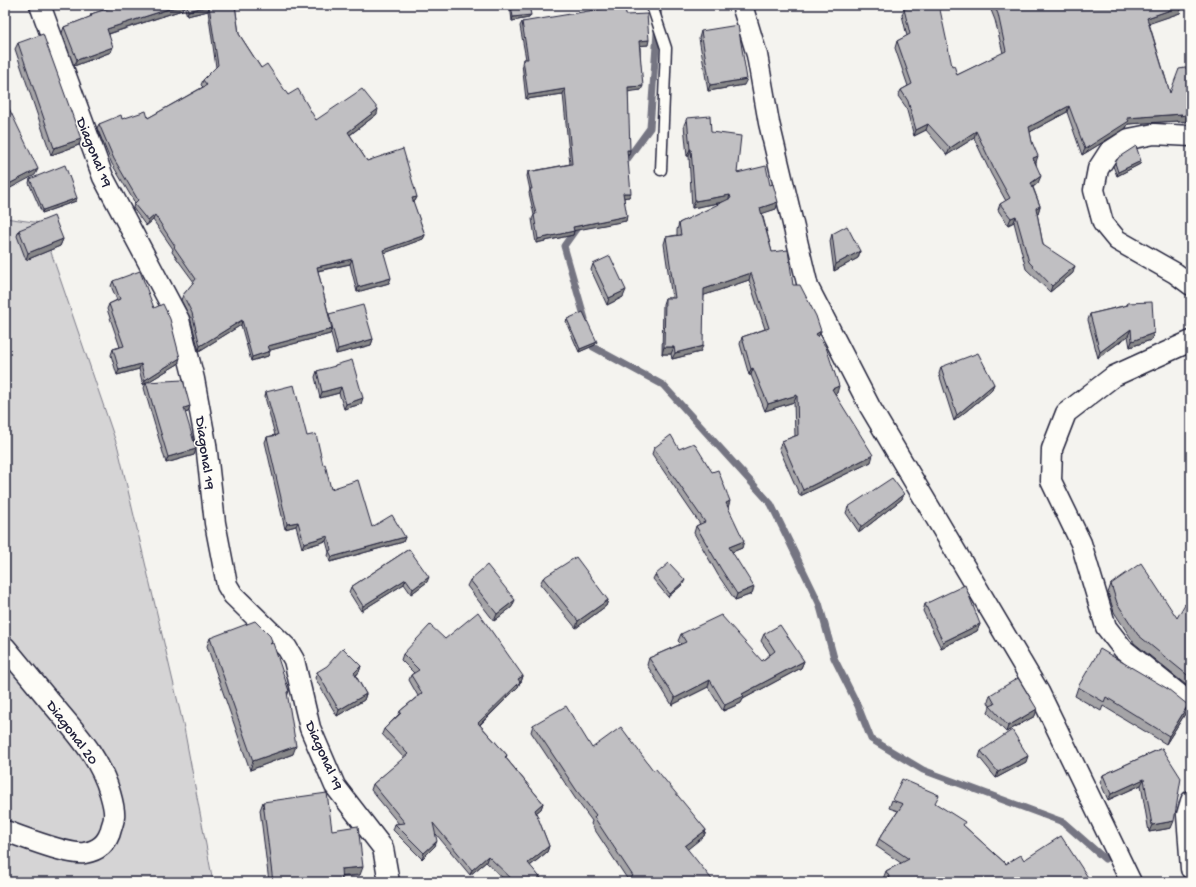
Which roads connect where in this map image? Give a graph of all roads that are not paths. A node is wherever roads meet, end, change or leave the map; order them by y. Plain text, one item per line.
1 (40, 5) edge
2 (650, 5) edge
3 (742, 5) edge
4 (1191, 136) edge
5 (661, 170) dead end
6 (1191, 285) edge
7 (1191, 341) edge
8 (5, 647) edge
9 (1191, 704) edge
10 (1191, 801) edge
11 (5, 831) edge
12 (1191, 869) edge
13 (389, 882) edge
14 (1132, 882) edge

1 - 13 street, Diagonal 19
2 - 5 lane
3 - 14 street
4 - 6 street
7 - 9 street
8 - 11 street, Diagonal 20
10 - 12 street

